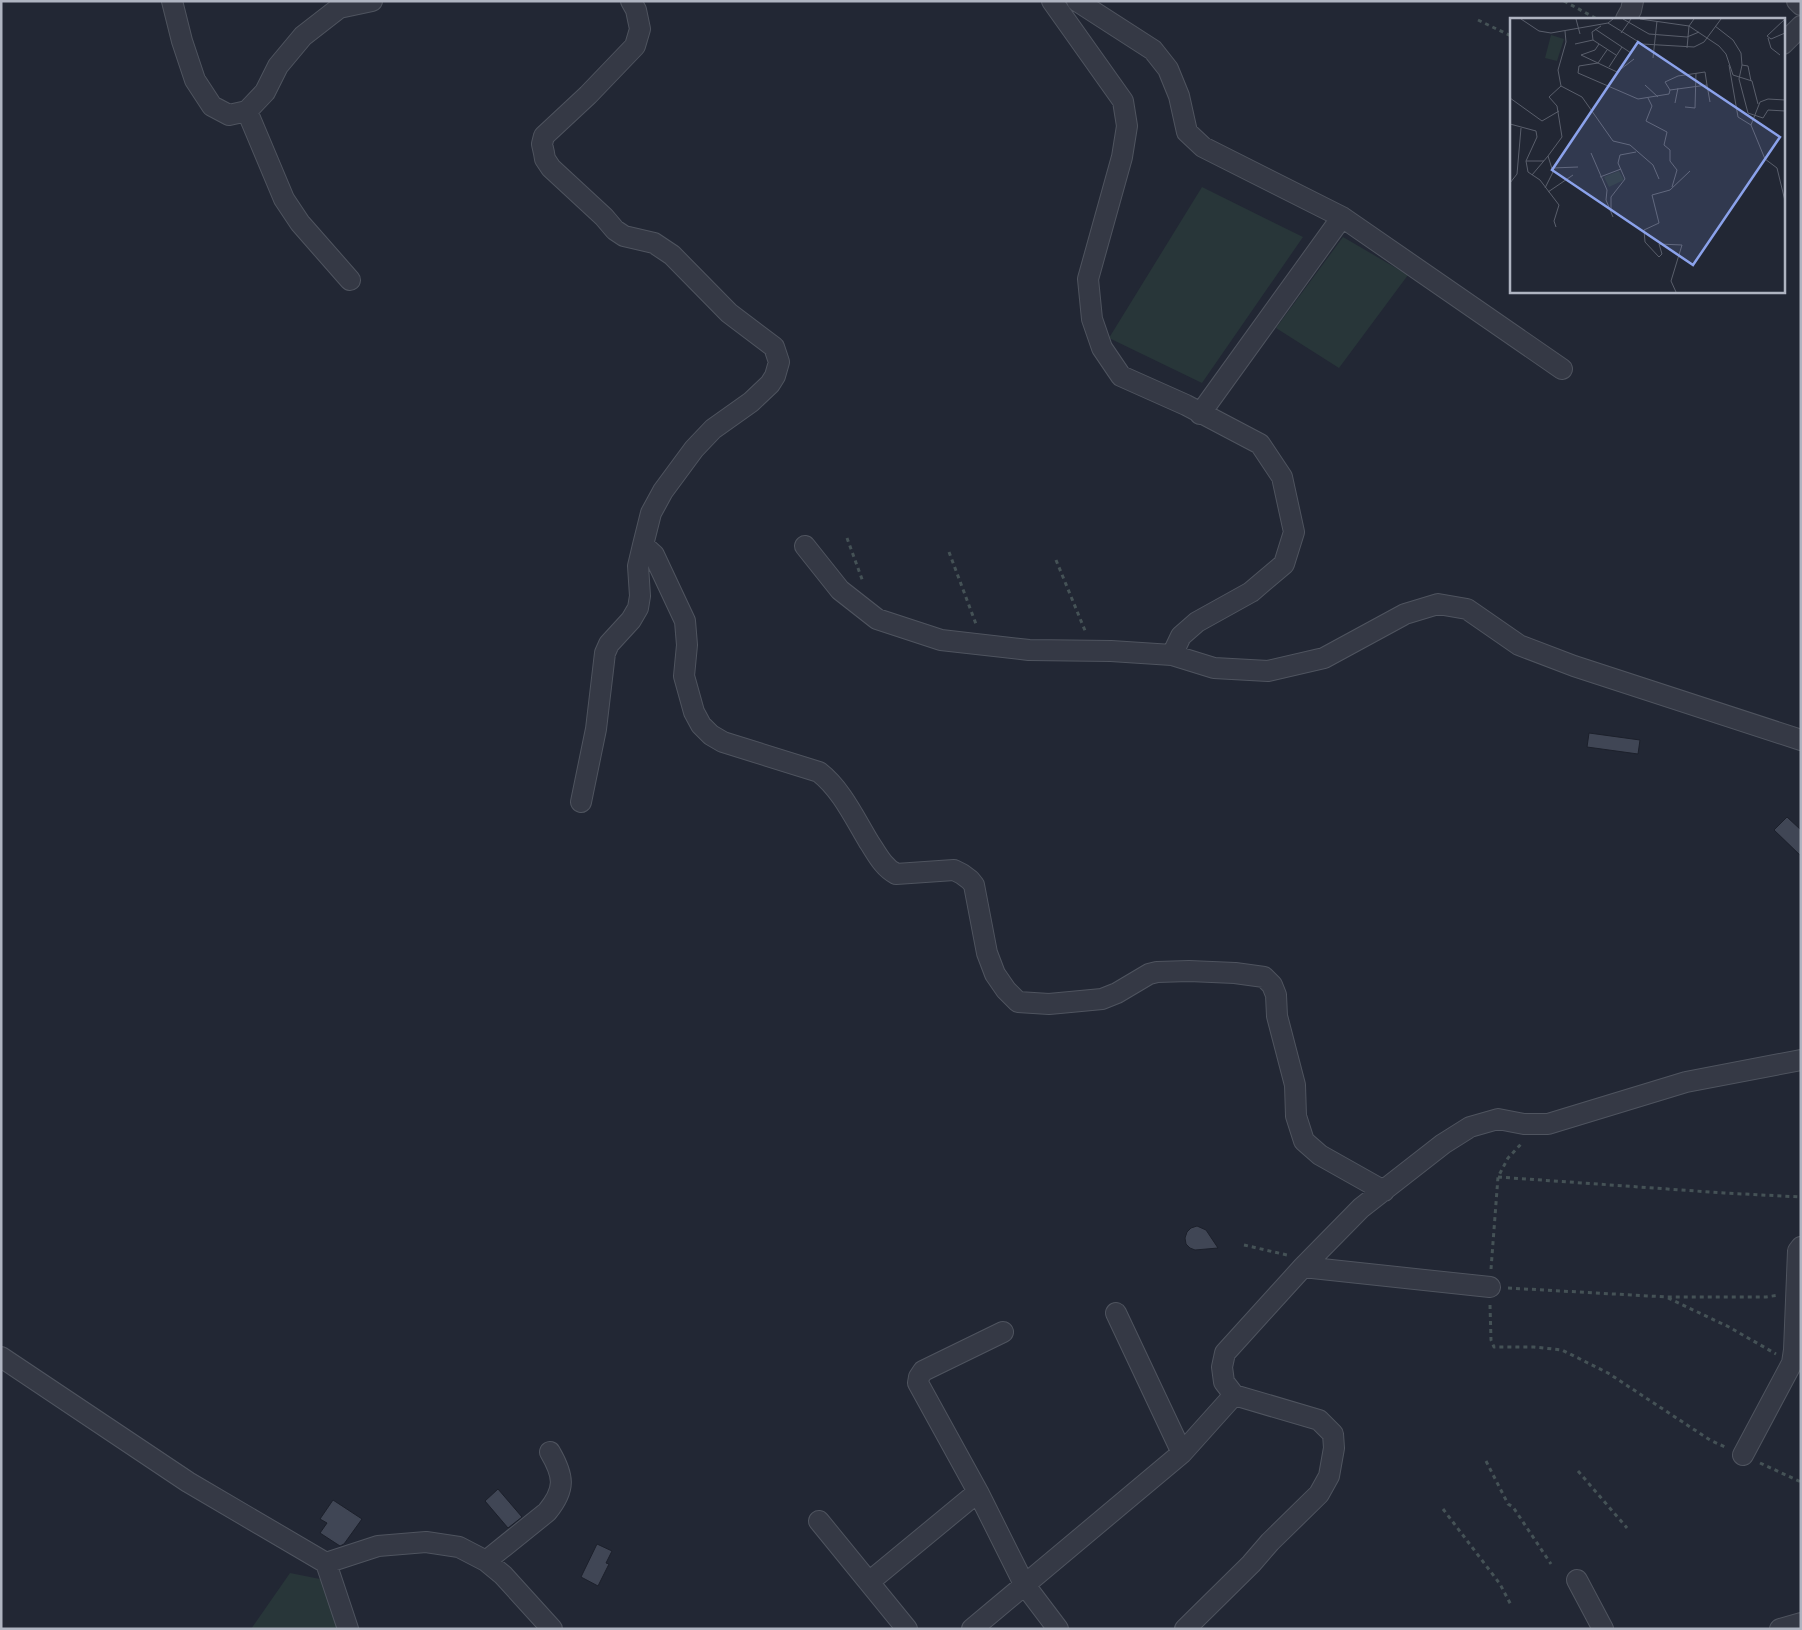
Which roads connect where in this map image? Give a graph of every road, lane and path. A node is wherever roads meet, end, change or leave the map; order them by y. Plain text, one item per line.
1 (172, 1) edge
2 (372, 1) edge
3 (631, 1) edge
4 (1052, 1) edge
5 (1077, 1) edge
6 (1564, 1) edge
7 (1633, 1) edge
8 (1797, 1) edge
9 (1801, 5) edge
10 (1595, 18) edge
11 (1627, 18) edge
12 (1478, 20) dead end
13 (1801, 26) edge
14 (1510, 36) edge
15 (1784, 43) edge
16 (246, 111) junction
17 (1342, 217) junction
18 (350, 280) dead end
19 (1562, 369) dead end
20 (1200, 414) junction
21 (847, 538) dead end
22 (642, 545) junction
23 (805, 546) dead end
24 (949, 552) dead end
25 (1056, 560) dead end
26 (864, 583) dead end
27 (983, 645) junction
28 (1094, 650) junction
29 (1172, 655) junction
30 (1801, 740) edge
31 (581, 802) dead end
32 (1801, 1060) edge
33 (1523, 1142) dead end
34 (1498, 1177) junction
35 (1384, 1191) junction
36 (1801, 1197) edge
37 (1244, 1245) dead end
38 (1801, 1247) edge
39 (1306, 1263) junction
40 (1490, 1287) junction
41 (1795, 1292) junction
42 (1667, 1297) junction
43 (1116, 1313) dead end
44 (1003, 1332) dead end
45 (1, 1357) edge
46 (1792, 1363) junction
47 (1234, 1395) junction
48 (550, 1452) dead end
49 (1182, 1453) junction
50 (1743, 1455) junction
51 (1486, 1462) dead end
52 (1578, 1471) dead end
53 (1801, 1482) edge
54 (978, 1492) junction
55 (1443, 1510) dead end
56 (819, 1521) dead end
57 (1627, 1528) dead end
58 (486, 1561) junction
59 (326, 1563) junction
60 (1551, 1564) dead end
61 (1577, 1580) dead end
62 (868, 1582) junction
63 (1024, 1584) junction
64 (1511, 1605) dead end
65 (1801, 1623) edge
66 (348, 1629) edge
67 (552, 1629) edge
68 (907, 1629) edge
69 (972, 1629) edge
70 (1058, 1629) edge
71 (1185, 1629) edge
72 (1603, 1629) edge
73 (1780, 1629) edge

1 - 16 street
2 - 16 street
3 - 22 street
4 - 20 street
5 - 17 street
6 - 10 path
7 - 11 street
8 - 9 street
12 - 14 path
13 - 15 street
16 - 18 street
17 - 19 street
17 - 20 street
20 - 29 street
21 - 26 path
22 - 31 street
22 - 35 street
23 - 27 street
24 - 27 path
25 - 28 path
27 - 28 street
28 - 29 street
29 - 30 street
32 - 35 street
33 - 34 path
34 - 36 path
34 - 40 path
35 - 39 street
37 - 39 path
38 - 41 street
39 - 40 street
39 - 47 street
40 - 42 path
40 - 50 path
41 - 42 path
41 - 46 street
42 - 46 path
43 - 49 street
44 - 54 street
45 - 59 street
46 - 50 street
47 - 49 street
47 - 71 street
48 - 58 street
49 - 63 street
50 - 53 path
51 - 60 path
52 - 57 path
54 - 62 street
54 - 63 street
55 - 64 path
56 - 62 street
58 - 59 street
58 - 67 street
59 - 66 street
61 - 72 street
62 - 68 street
63 - 69 street
63 - 70 street
65 - 73 street

